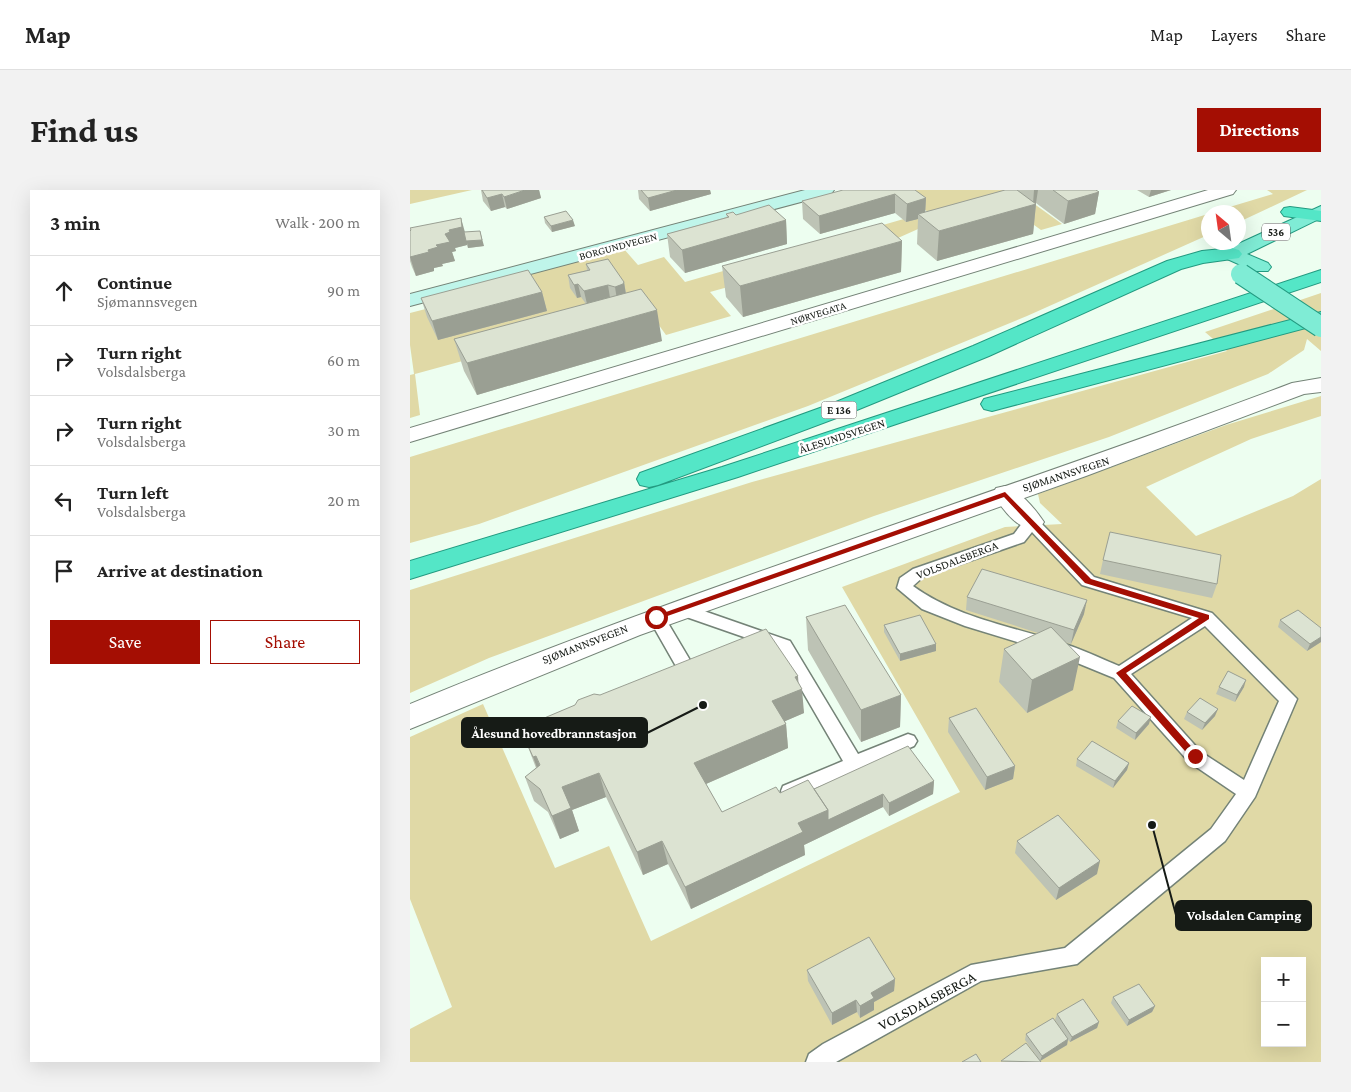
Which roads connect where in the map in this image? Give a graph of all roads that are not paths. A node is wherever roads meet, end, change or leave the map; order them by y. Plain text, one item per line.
1 (825, 190) edge
2 (1227, 190) edge
3 (1319, 209) edge
4 (1236, 252) edge
5 (1321, 276) edge
6 (410, 300) edge
7 (1321, 308) edge
8 (1321, 318) edge
9 (1321, 328) edge
10 (1321, 370) edge
11 (1311, 386) edge
12 (410, 435) edge
13 (839, 437) junction
14 (1005, 494) junction
15 (1031, 522) junction
16 (443, 560) junction
17 (410, 570) edge
18 (667, 613) junction
19 (1206, 617) junction
20 (1120, 673) junction
21 (691, 677) edge
22 (410, 717) edge
23 (908, 741) dead end
24 (854, 764) junction
25 (1248, 792) junction
26 (773, 798) edge
27 (817, 1062) edge

1 - 6 main road, BORGUNDVEGEN
2 - 12 street, NØRVEGATA
3 - 4 main road, 536
3 - 4 main road, 536
4 - 7 main road
4 - 9 main road, bridge
4 - 16 highway, E 136
5 - 13 highway, ÅLESUNDSVEGEN / E 136
8 - 13 highway, E 136
10 - 11 street, SJØMANNSVEGEN
11 - 14 street, SJØMANNSVEGEN
13 - 16 highway, ÅLESUNDSVEGEN / E 136
14 - 15 street, VOLSDALSBERGA
14 - 18 street, SJØMANNSVEGEN
15 - 19 lane, VOLSDALSBERGA
15 - 20 lane, VOLSDALSBERGA
16 - 17 highway, ÅLESUNDSVEGEN / E 136
18 - 21 lane
18 - 22 street, SJØMANNSVEGEN
18 - 24 lane
19 - 20 lane
19 - 25 lane, VOLSDALSBERGA
20 - 25 lane, VOLSDALSBERGA
23 - 24 lane
24 - 26 lane
25 - 27 lane, VOLSDALSBERGA

